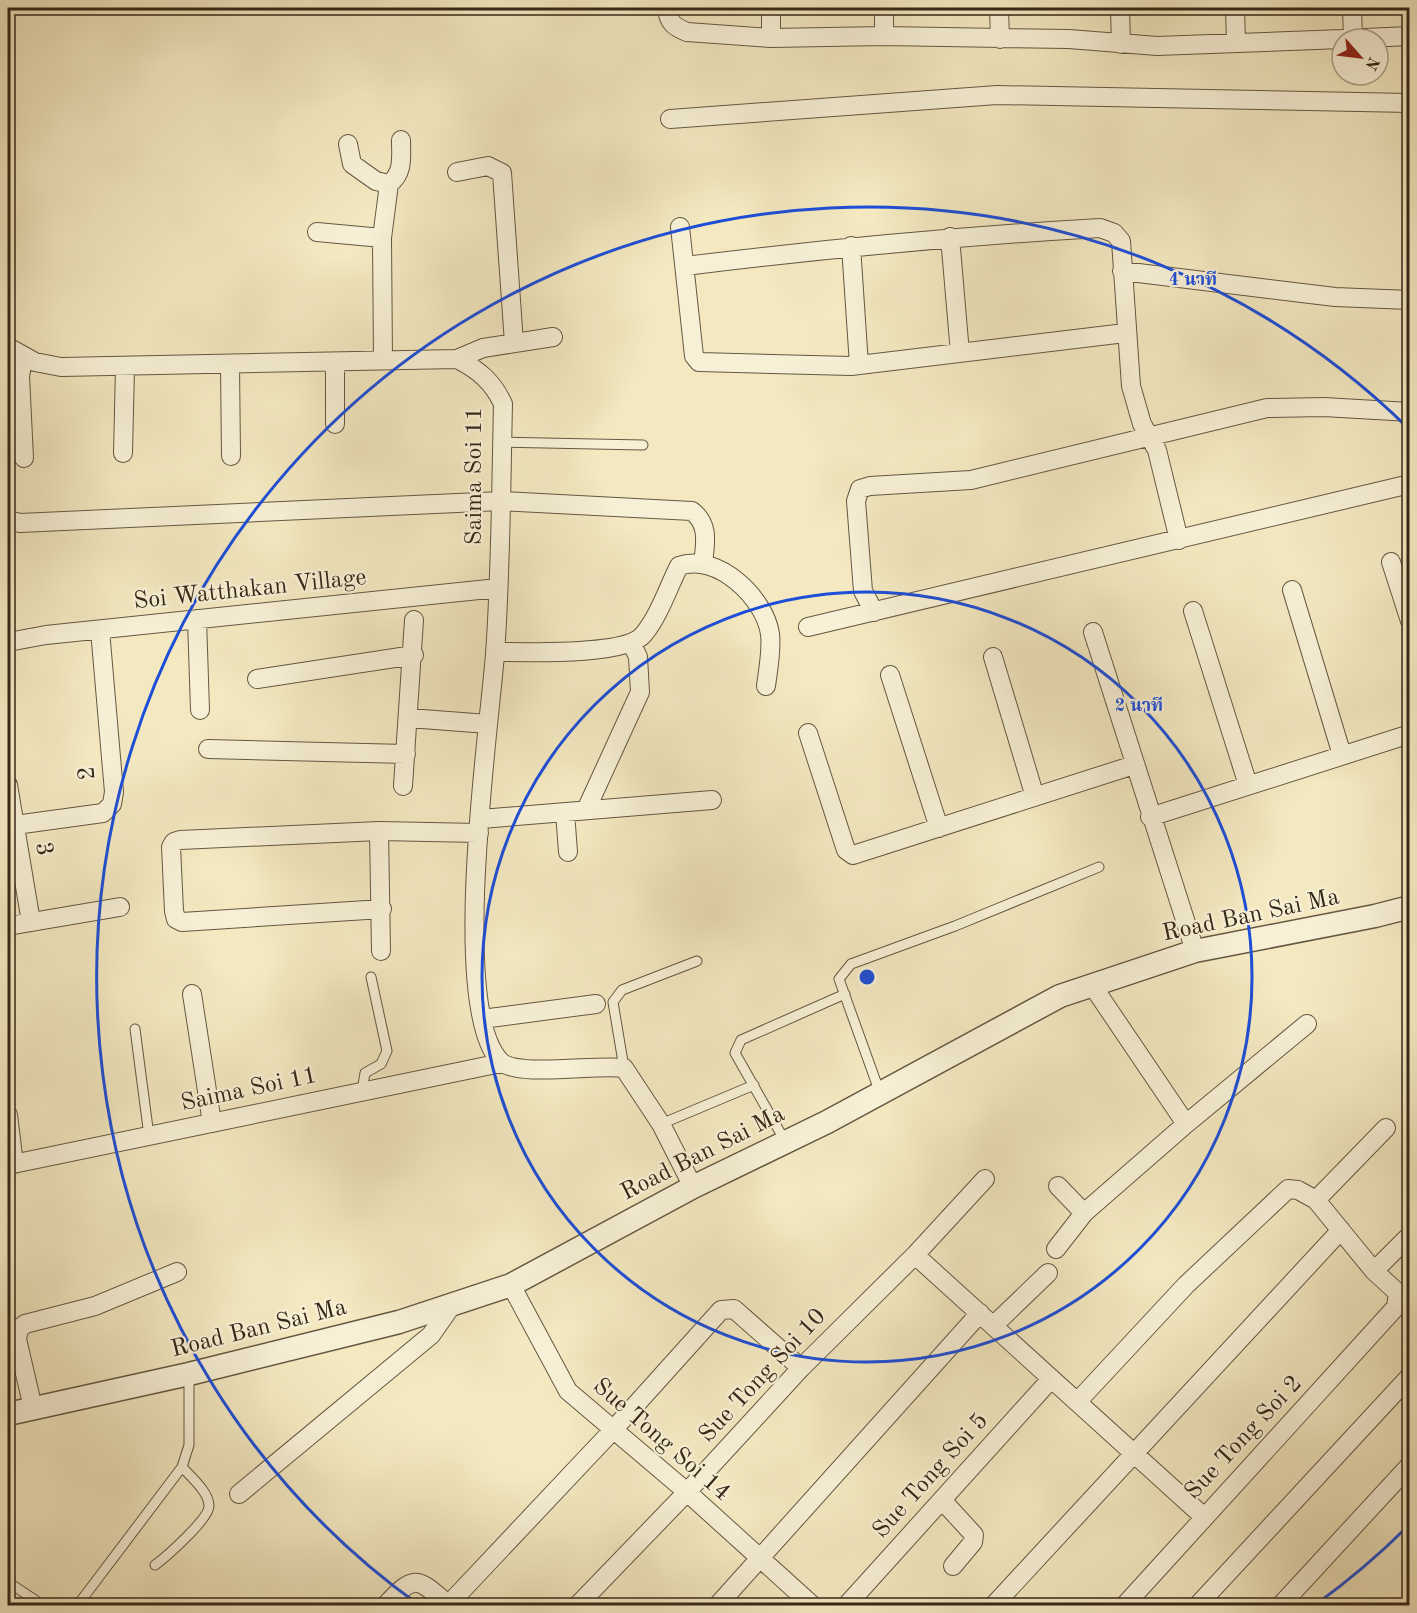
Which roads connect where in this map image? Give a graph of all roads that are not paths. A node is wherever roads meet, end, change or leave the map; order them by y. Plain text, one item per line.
1 (667, 8) edge
2 (771, 8) edge
3 (884, 8) edge
4 (999, 8) edge
5 (1120, 8) edge
6 (1235, 8) edge
7 (1352, 8) edge
8 (1353, 27) edge
9 (884, 36) junction
10 (1410, 36) edge
11 (1390, 37) edge
12 (771, 38) junction
13 (1000, 39) junction
14 (1330, 39) edge
15 (1236, 42) junction
16 (1121, 44) junction
17 (1410, 103) edge
18 (670, 119) dead end
19 (400, 140) dead end
20 (348, 144) dead end
21 (457, 172) dead end
22 (389, 184) junction
23 (680, 227) dead end
24 (317, 232) dead end
25 (950, 237) junction
26 (382, 238) junction
27 (852, 246) junction
28 (685, 266) junction
29 (1122, 271) junction
30 (1410, 300) edge
31 (1125, 333) junction
32 (553, 337) dead end
33 (514, 343) junction
34 (8, 347) edge
35 (960, 353) junction
36 (24, 356) junction
37 (457, 359) junction
38 (383, 360) junction
39 (335, 362) junction
40 (230, 365) junction
41 (858, 365) junction
42 (124, 368) junction
43 (14, 376) edge
44 (1410, 411) edge
45 (335, 424) dead end
46 (1148, 435) junction
47 (502, 442) junction
48 (643, 445) dead end
49 (123, 453) dead end
50 (231, 456) dead end
51 (24, 458) dead end
52 (1410, 484) edge
53 (501, 501) junction
54 (8, 520) edge
55 (1179, 540) junction
56 (1391, 562) dead end
57 (703, 564) junction
58 (498, 588) junction
59 (1292, 590) dead end
60 (1193, 611) dead end
61 (874, 612) junction
62 (197, 619) junction
63 (414, 620) dead end
64 (1410, 621) edge
65 (808, 627) dead end
66 (100, 630) junction
67 (1093, 632) dead end
68 (8, 642) edge
69 (632, 644) junction
70 (495, 652) junction
71 (414, 656) junction
72 (993, 657) dead end
73 (890, 675) dead end
74 (257, 678) dead end
75 (766, 686) dead end
76 (200, 710) dead end
77 (409, 718) junction
78 (488, 724) junction
79 (808, 734) dead end
80 (1410, 734) edge
81 (208, 749) dead end
82 (406, 754) junction
83 (1342, 755) junction
84 (1134, 765) junction
85 (8, 785) edge
86 (1248, 785) junction
87 (403, 786) dead end
88 (1035, 797) junction
89 (712, 800) dead end
90 (586, 810) junction
91 (565, 812) junction
92 (1150, 817) junction
93 (11, 825) edge
94 (480, 826) junction
95 (939, 828) junction
96 (379, 831) junction
97 (568, 852) dead end
98 (1099, 867) dead end
99 (120, 907) dead end
100 (1410, 907) edge
101 (382, 909) junction
102 (31, 922) junction
103 (8, 926) edge
104 (381, 951) dead end
105 (1195, 951) junction
106 (697, 961) dead end
107 (371, 977) dead end
108 (1092, 985) junction
109 (192, 994) dead end
110 (845, 994) junction
111 (596, 1004) dead end
112 (482, 1019) junction
113 (1307, 1024) dead end
114 (135, 1029) dead end
115 (501, 1063) junction
116 (624, 1068) junction
117 (754, 1086) junction
118 (362, 1091) junction
119 (880, 1093) junction
120 (8, 1114) edge
121 (212, 1123) junction
122 (661, 1124) junction
123 (1186, 1124) junction
124 (1386, 1128) dead end
125 (150, 1136) junction
126 (785, 1141) junction
127 (11, 1165) edge
128 (985, 1179) dead end
129 (1058, 1186) dead end
130 (693, 1187) junction
131 (1316, 1200) junction
132 (1084, 1213) junction
133 (1341, 1230) junction
134 (1410, 1235) edge
135 (1056, 1249) dead end
136 (915, 1255) junction
137 (1374, 1270) junction
138 (177, 1272) dead end
139 (1048, 1273) dead end
140 (511, 1285) junction
141 (452, 1305) junction
142 (987, 1319) junction
143 (801, 1368) junction
144 (189, 1374) junction
145 (1410, 1376) edge
146 (1051, 1379) junction
147 (1078, 1401) junction
148 (33, 1408) junction
149 (8, 1414) edge
150 (613, 1430) junction
151 (1131, 1454) junction
152 (1410, 1465) edge
153 (182, 1467) junction
154 (687, 1492) junction
155 (238, 1494) dead end
156 (942, 1500) junction
157 (1204, 1517) junction
158 (760, 1559) junction
159 (155, 1565) dead end
160 (953, 1566) dead end
161 (8, 1582) edge
162 (44, 1605) edge
163 (77, 1605) edge
164 (385, 1605) edge
165 (450, 1605) edge
166 (577, 1605) edge
167 (717, 1605) edge
168 (813, 1605) edge
169 (846, 1605) edge
170 (993, 1605) edge
171 (1124, 1605) edge
172 (1197, 1605) edge
173 (1280, 1605) edge

1 - 12 street
2 - 12 street
3 - 9 street
4 - 13 street
5 - 16 street
6 - 15 street
7 - 8 street
9 - 12 street
9 - 13 street
10 - 11 street
13 - 16 street
14 - 15 street
15 - 16 street
17 - 18 street
19 - 22 street
20 - 22 street
21 - 33 street
22 - 26 street
23 - 28 street
24 - 26 street
25 - 27 street
25 - 29 street
25 - 35 street
26 - 38 street
27 - 28 street
27 - 41 street
28 - 41 street
29 - 30 street
29 - 31 street
31 - 35 street
31 - 46 street
32 - 33 street
33 - 37 street
34 - 36 street
35 - 41 street
36 - 42 street
36 - 43 street
37 - 38 street
37 - 47 street, Saima Soi 11
38 - 39 street
39 - 40 street
39 - 45 street
40 - 42 street
40 - 50 street
42 - 49 street
43 - 51 street
44 - 46 street
46 - 55 street
46 - 61 street
47 - 48 lane
47 - 53 street, Saima Soi 11
52 - 55 street
53 - 54 street
53 - 57 street
53 - 58 street, Saima Soi 11
55 - 61 street
56 - 64 street
57 - 69 street
57 - 75 street
58 - 62 street, Soi Watthakan Village
58 - 70 street, Saima Soi 11
59 - 83 street
60 - 86 street
61 - 65 street
62 - 66 street, Soi Watthakan Village
62 - 76 street
63 - 71 street
66 - 68 street, Soi Watthakan Village
66 - 93 street, 2
67 - 84 street
69 - 70 street
69 - 90 street
70 - 78 street, Saima Soi 11
71 - 74 street
71 - 77 street
72 - 88 street
73 - 95 street
77 - 78 street
77 - 82 street
78 - 94 street, Saima Soi 11
79 - 95 street
80 - 83 street
81 - 82 street
82 - 87 street
83 - 86 street
84 - 88 street
84 - 92 street
85 - 93 street, 3
86 - 92 street
88 - 95 street
89 - 90 street
90 - 91 street
91 - 94 street
91 - 97 street
92 - 105 street
93 - 102 street, 3
94 - 96 street
94 - 112 street, Saima Soi 11
96 - 101 street
96 - 101 street
98 - 110 lane
99 - 102 street
100 - 105 street, Road Ban Sai Ma
101 - 104 street
102 - 103 street
105 - 108 street, Road Ban Sai Ma
106 - 116 lane
107 - 118 lane
108 - 119 street, Road Ban Sai Ma
108 - 123 street
109 - 121 street
110 - 117 lane
110 - 119 lane
111 - 112 street
112 - 115 street, Saima Soi 11
113 - 123 street
114 - 125 lane
115 - 116 street, Saima Soi 11
115 - 118 street, Saima Soi 11
116 - 122 street
117 - 122 lane
117 - 126 lane
118 - 121 street, Saima Soi 11
119 - 126 street, Road Ban Sai Ma
120 - 127 street
121 - 125 street, Saima Soi 11
122 - 130 street
123 - 132 street
124 - 131 street
125 - 127 street, Saima Soi 11
126 - 130 street, Road Ban Sai Ma
128 - 136 street, Sue Tong Soi 10
129 - 132 street
130 - 140 street, Road Ban Sai Ma
131 - 133 street
131 - 147 street
132 - 135 street
133 - 137 street
133 - 151 street
134 - 137 street
136 - 142 street
136 - 143 street, Sue Tong Soi 10
137 - 157 street, Sue Tong Soi 2
138 - 148 street
139 - 142 street
140 - 141 street, Road Ban Sai Ma
140 - 150 street, Sue Tong Soi 14
141 - 144 street, Road Ban Sai Ma
141 - 155 street
142 - 146 street
142 - 158 street
143 - 150 street
143 - 154 street, Sue Tong Soi 10
144 - 148 street, Road Ban Sai Ma
144 - 153 lane
145 - 172 street
146 - 147 street
146 - 156 street, Sue Tong Soi 5
147 - 151 street
148 - 149 street, Road Ban Sai Ma
150 - 154 street, Sue Tong Soi 14
150 - 165 street
151 - 157 street
151 - 170 street
152 - 173 street
153 - 159 lane
153 - 163 lane
154 - 158 street, Sue Tong Soi 14
154 - 166 street, Sue Tong Soi 10
156 - 160 street
156 - 169 street, Sue Tong Soi 5
157 - 171 street, Sue Tong Soi 2
158 - 167 street
158 - 168 street, Sue Tong Soi 14
161 - 162 lane
164 - 165 street

